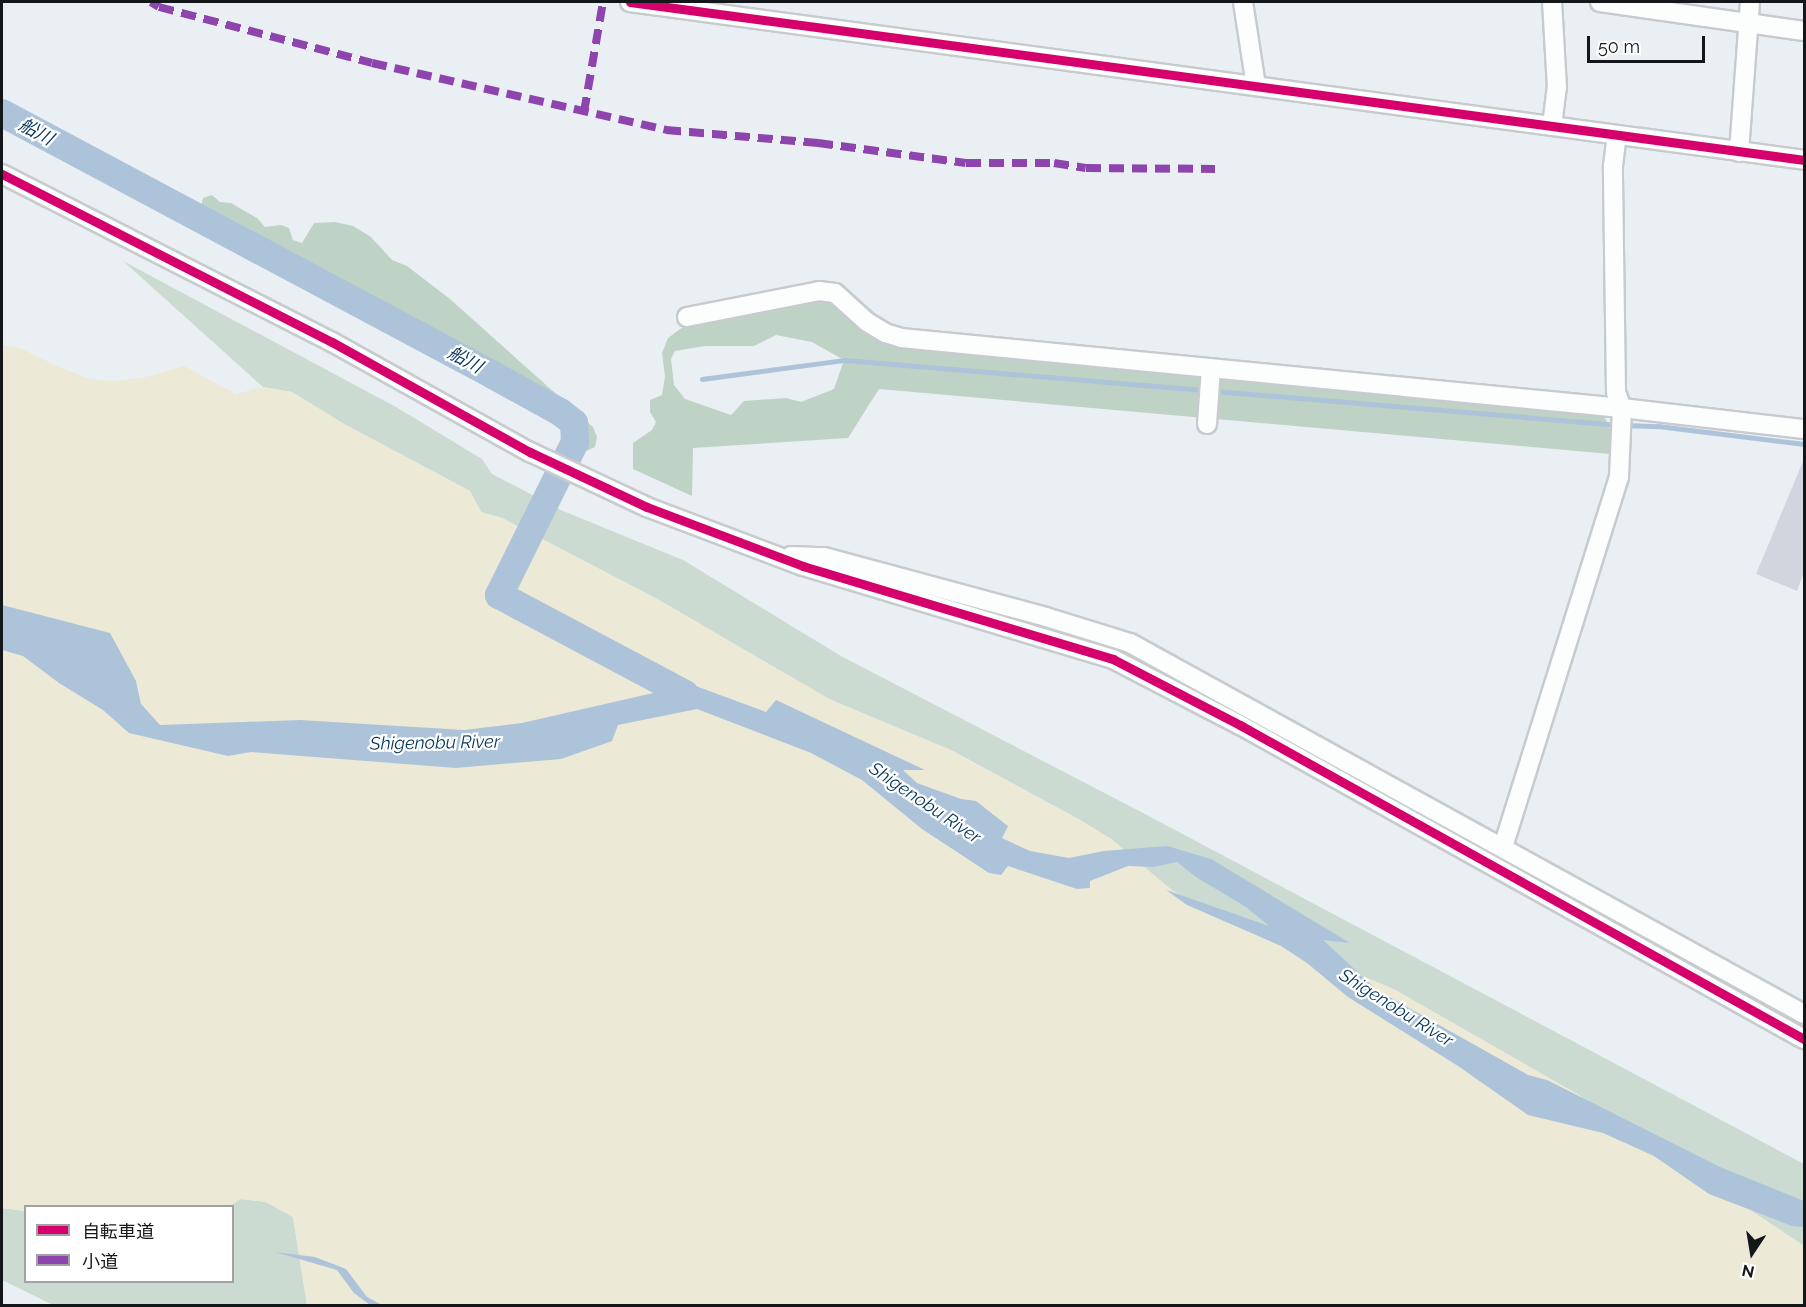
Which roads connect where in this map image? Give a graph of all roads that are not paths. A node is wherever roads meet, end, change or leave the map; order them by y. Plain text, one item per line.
1 (630, 2) edge
2 (1243, 2) edge
3 (1552, 2) edge
4 (1600, 2) edge
5 (1750, 2) edge
6 (1748, 23) junction
7 (1804, 31) edge
8 (1256, 86) junction
9 (1552, 126) junction
10 (1617, 135) junction
11 (1740, 152) junction
12 (1804, 160) edge
13 (2, 174) edge
14 (687, 317) dead end
15 (1210, 371) junction
16 (1622, 408) junction
17 (1207, 422) dead end
18 (1804, 429) edge
19 (769, 555) junction
20 (1503, 848) junction
21 (1804, 1014) edge
22 (1804, 1039) edge

1 - 8 street
2 - 8 street
3 - 9 street
4 - 6 street
5 - 6 street
6 - 7 street
6 - 11 street
8 - 9 street
9 - 10 street
10 - 11 street
10 - 16 street
11 - 12 street
13 - 19 street
14 - 15 street
15 - 16 street
15 - 17 street
16 - 18 street
16 - 20 street
19 - 20 street
19 - 22 street
20 - 21 street

